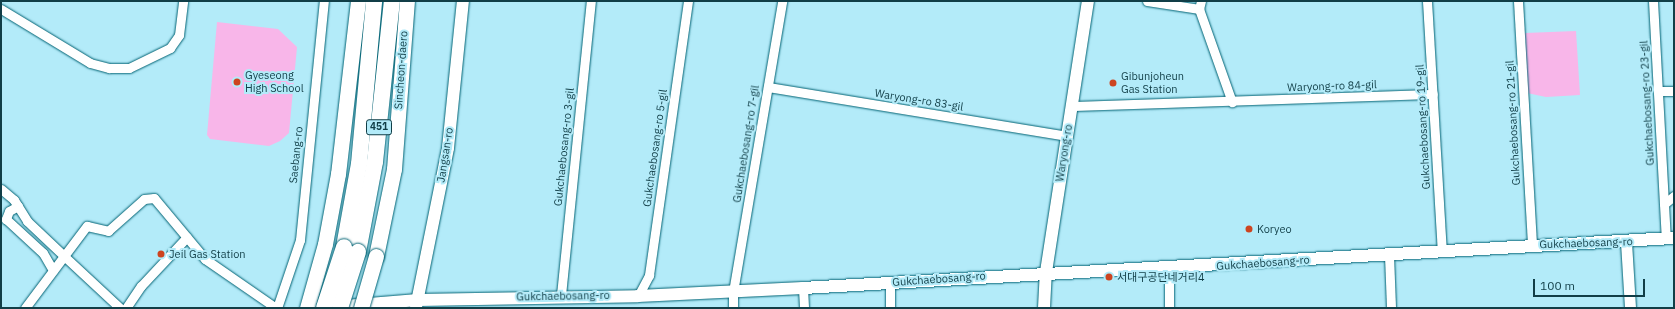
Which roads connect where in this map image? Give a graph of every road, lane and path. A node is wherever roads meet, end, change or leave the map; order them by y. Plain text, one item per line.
1 (183, 1) edge
2 (324, 1) edge
3 (358, 1) edge
4 (374, 1) edge
5 (392, 1) edge
6 (407, 1) edge
7 (464, 1) edge
8 (591, 1) edge
9 (688, 1) edge
10 (782, 1) edge
11 (1088, 1) edge
12 (1147, 1) edge
13 (1428, 1) edge
14 (1518, 1) edge
15 (1653, 1) edge
16 (1200, 5) edge
17 (1, 9) edge
18 (768, 87) junction
19 (1674, 91) edge
20 (1658, 92) junction
21 (1433, 94) junction
22 (1232, 102) junction
23 (1071, 106) junction
24 (1066, 136) junction
25 (1, 189) edge
26 (1674, 196) edge
27 (1664, 204) junction
28 (18, 206) junction
29 (187, 237) junction
30 (1670, 238) edge
31 (1626, 242) junction
32 (1532, 244) junction
33 (351, 250) junction
34 (1442, 251) junction
35 (1389, 255) junction
36 (64, 256) junction
37 (1169, 269) junction
38 (53, 270) junction
39 (1046, 272) junction
40 (890, 282) junction
41 (803, 288) junction
42 (733, 292) junction
43 (561, 295) junction
44 (638, 296) junction
45 (416, 304) edge
46 (25, 308) edge
47 (120, 308) edge
48 (126, 308) edge
49 (277, 308) edge
50 (307, 308) edge
51 (324, 308) edge
52 (340, 308) edge
53 (361, 308) edge
54 (733, 308) edge
55 (804, 308) edge
56 (890, 308) edge
57 (1044, 308) edge
58 (1169, 308) edge
59 (1391, 308) edge
60 (1630, 308) edge

1 - 17 street
2 - 49 street, Saebang-ro
3 - 50 highway
4 - 33 highway, 451
5 - 33 highway, 451
6 - 53 highway, Sincheon-daero, bridge
7 - 45 main road, Jangsan-ro
8 - 43 street, Gukchaebosang-ro 3-gil
9 - 44 street, Gukchaebosang-ro 5-gil
10 - 18 street, Gukchaebosang-ro 7-gil
11 - 23 main road, Waryong-ro
12 - 16 street
13 - 21 street, Gukchaebosang-ro 19-gil
14 - 32 street, Gukchaebosang-ro 21-gil
15 - 20 street, Gukchaebosang-ro 23-gil
16 - 22 street
18 - 24 street, Waryong-ro 83-gil
18 - 42 street, Gukchaebosang-ro 7-gil
19 - 20 street
20 - 27 street, Gukchaebosang-ro 23-gil
21 - 22 street, Waryong-ro 84-gil
21 - 34 street, Gukchaebosang-ro 19-gil
22 - 23 street, Waryong-ro 84-gil
23 - 24 main road, Waryong-ro
24 - 39 main road, Waryong-ro
25 - 28 street
26 - 27 street
27 - 30 street, Gukchaebosang-ro 23-gil
28 - 36 street
28 - 38 street
29 - 36 street
29 - 48 street
29 - 49 street
30 - 31 main road, Gukchaebosang-ro
31 - 32 main road, Gukchaebosang-ro
31 - 60 street
32 - 34 main road, Gukchaebosang-ro
33 - 51 highway, 451, bridge
33 - 52 highway, 451, bridge
34 - 35 main road, Gukchaebosang-ro
35 - 37 main road, Gukchaebosang-ro
35 - 59 street
36 - 38 street
36 - 47 street
37 - 39 main road, Gukchaebosang-ro
37 - 58 street
38 - 46 street
39 - 40 main road, Gukchaebosang-ro
39 - 57 main road, Waryong-ro
40 - 41 main road, Gukchaebosang-ro
40 - 56 street
41 - 42 main road, Gukchaebosang-ro
41 - 55 street
42 - 44 main road, Gukchaebosang-ro
42 - 54 street, Gukchaebosang-ro 7-gil
43 - 44 main road, Gukchaebosang-ro
43 - 45 main road, Gukchaebosang-ro
45 - 51 main road, Gukchaebosang-ro

